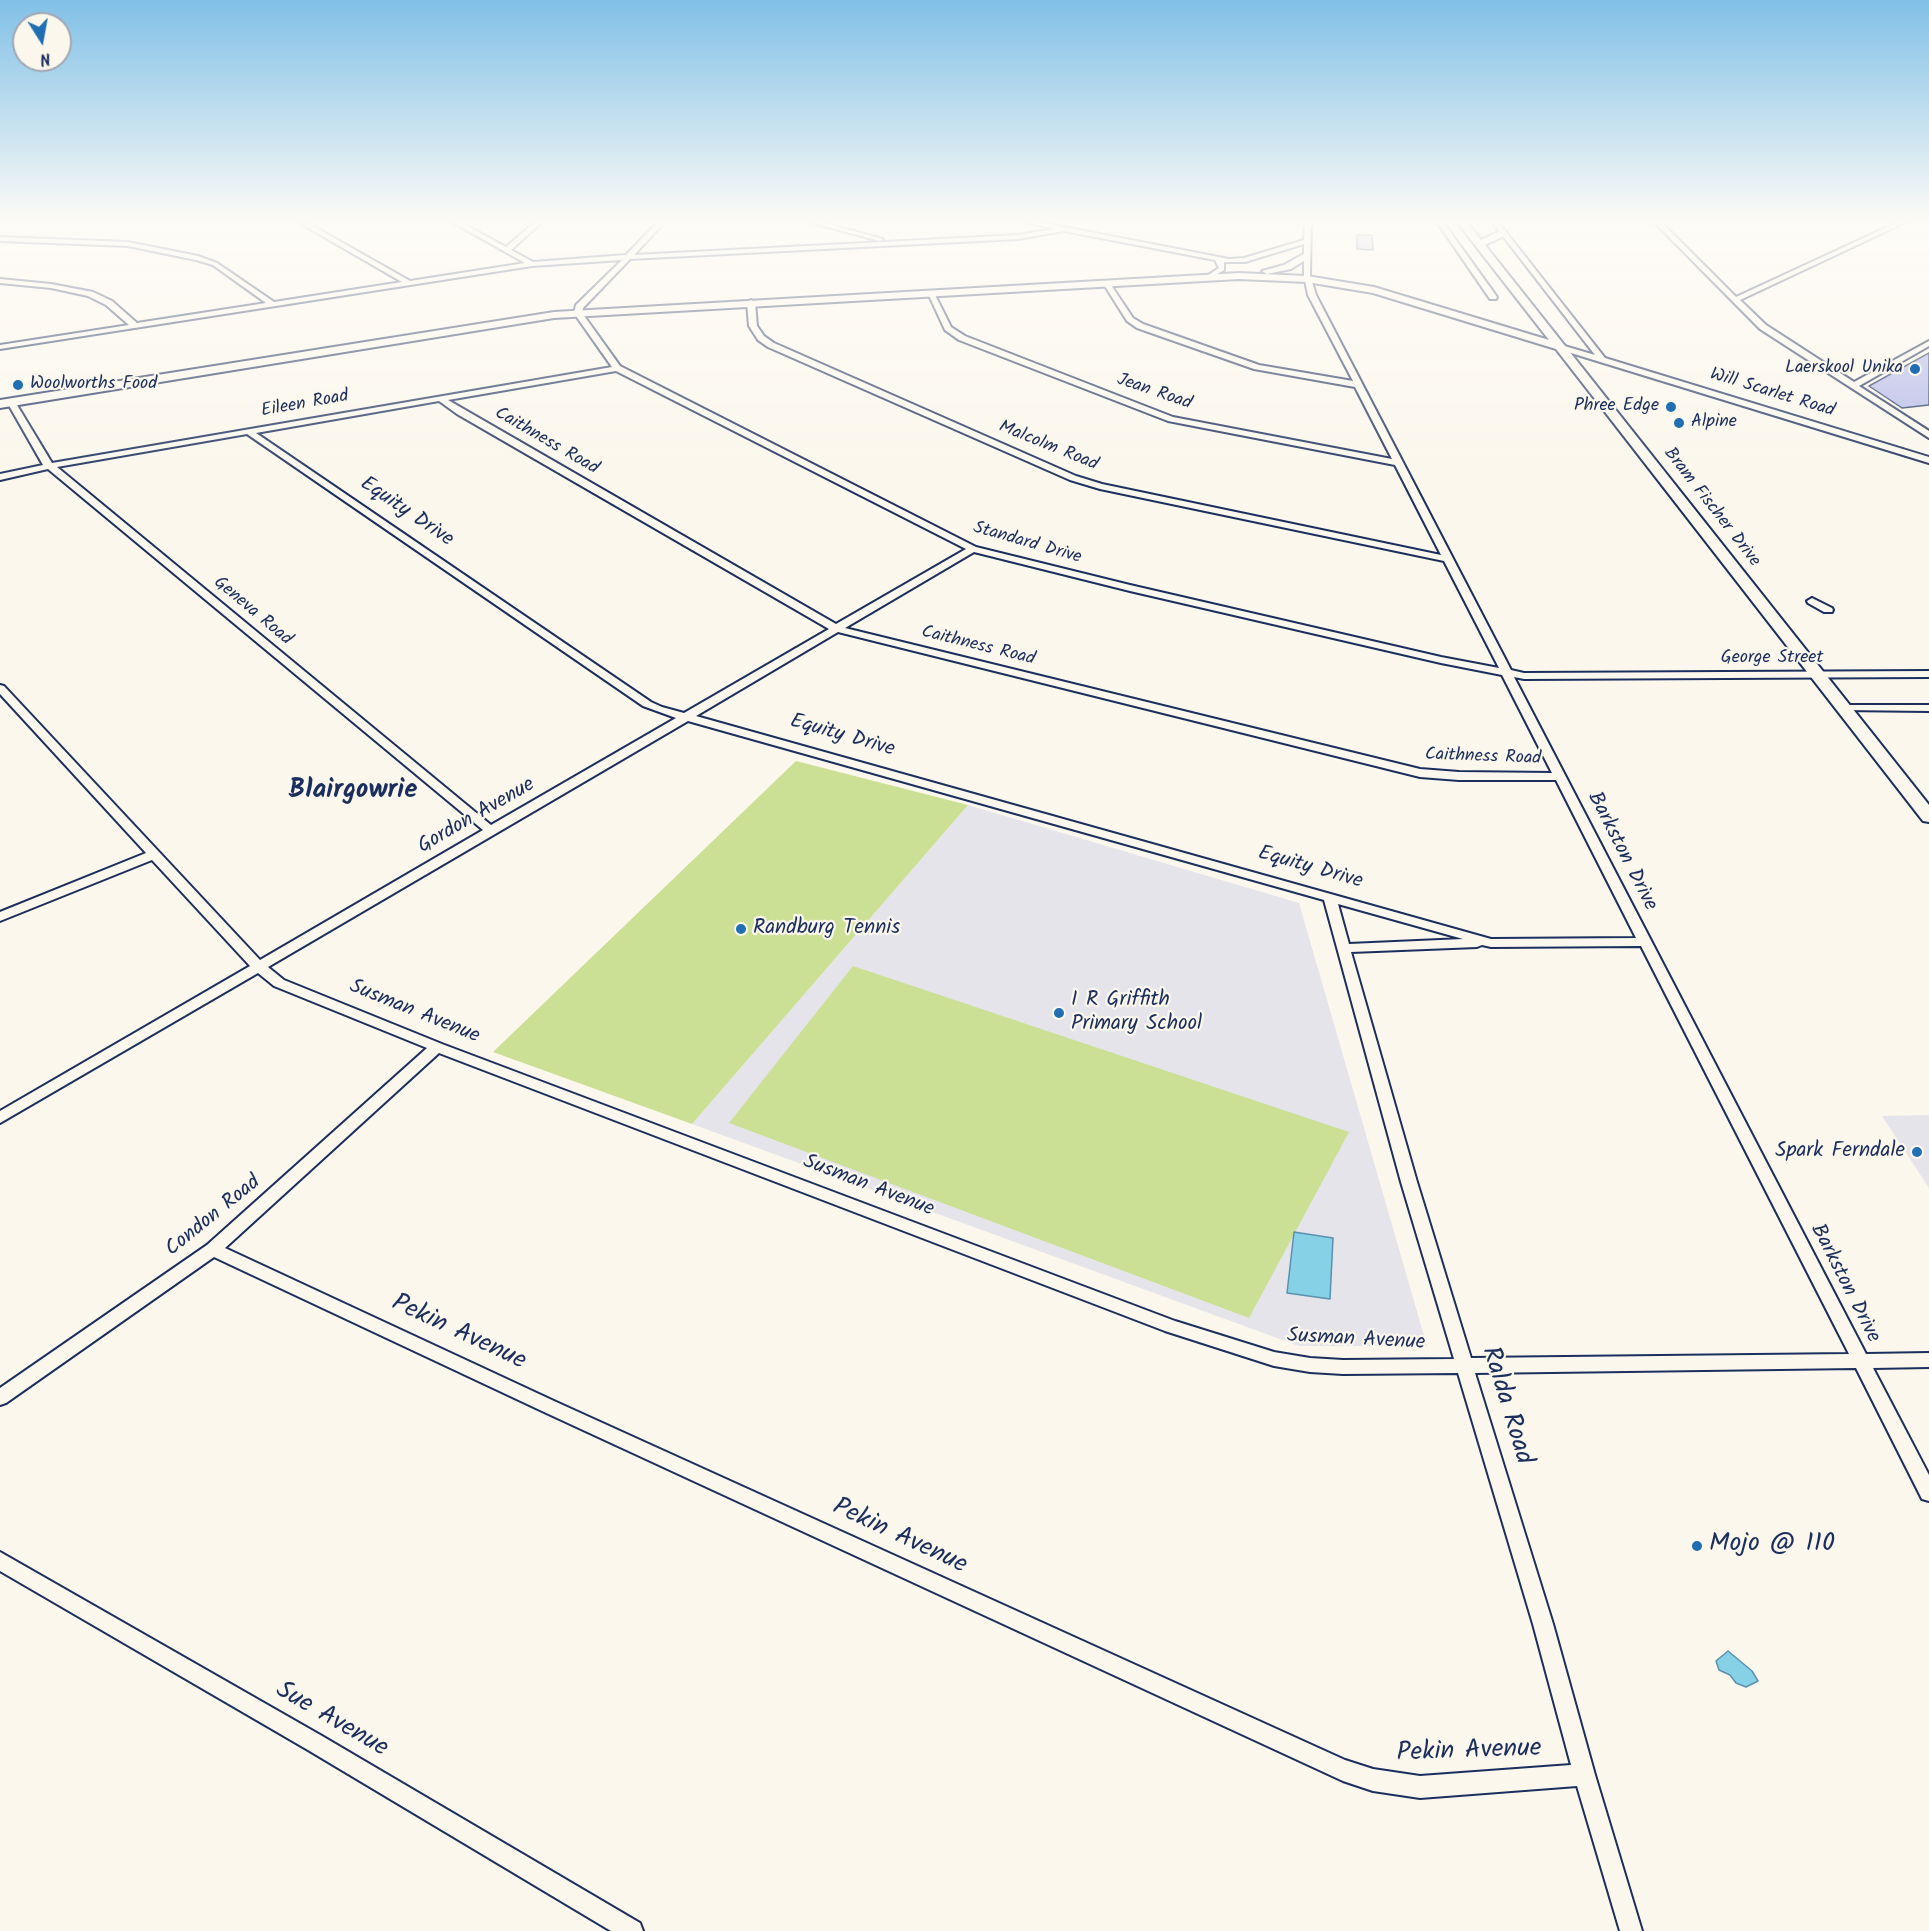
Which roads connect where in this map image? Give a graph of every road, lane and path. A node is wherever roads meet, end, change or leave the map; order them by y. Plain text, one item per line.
1 (119, 312) edge
2 (219, 312) edge
3 (592, 312) edge
4 (753, 312) edge
5 (940, 312) edge
6 (1125, 312) edge
7 (1321, 312) edge
8 (1446, 312) edge
9 (1522, 312) edge
10 (1565, 312) edge
11 (1748, 312) edge
12 (578, 313) junction
13 (1526, 318) junction
14 (1485, 324) junction
15 (134, 325) junction
16 (1929, 343) edge
17 (0, 347) edge
18 (1561, 347) junction
19 (1602, 359) junction
20 (616, 368) junction
21 (1359, 385) junction
22 (1853, 386) junction
23 (440, 398) junction
24 (5, 403) edge
25 (248, 431) junction
26 (1929, 435) edge
27 (1926, 458) edge
28 (1398, 463) junction
29 (50, 466) junction
30 (0, 477) edge
31 (973, 549) junction
32 (1447, 559) junction
33 (1812, 601) dead end
34 (1828, 610) dead end
35 (837, 629) junction
36 (1506, 674) junction
37 (1929, 674) edge
38 (1816, 675) junction
39 (1615, 677) joint
40 (0, 687) edge
41 (1844, 708) junction
42 (1929, 708) edge
43 (687, 716) junction
44 (1560, 777) junction
45 (1929, 817) edge
46 (491, 831) junction
47 (155, 855) junction
48 (1329, 896) junction
49 (0, 917) edge
50 (1646, 942) junction
51 (1491, 943) junction
52 (1342, 948) junction
53 (259, 967) junction
54 (437, 1047) junction
55 (0, 1118) edge
56 (213, 1249) junction
57 (1929, 1360) edge
58 (1862, 1361) junction
59 (1466, 1368) junction
60 (0, 1398) edge
61 (1929, 1493) edge
62 (0, 1561) edge
63 (1584, 1775) junction
64 (632, 1931) edge
65 (1631, 1931) edge

1 - 15 street
2 - 15 street
3 - 12 street
4 - 32 street, Malcolm Road
5 - 28 street, Jean Road
6 - 21 street
7 - 21 street, Barkston Drive
8 - 14 street, Will Scarlet Road
9 - 13 street, Bram Fischer Drive
10 - 19 street
11 - 22 street
12 - 20 street, Standard Drive
12 - 24 street
13 - 14 street
13 - 18 street, Bram Fischer Drive
14 - 18 street, Will Scarlet Road
15 - 17 street
16 - 22 street
18 - 19 street, Will Scarlet Road
18 - 38 street, Bram Fischer Drive
19 - 27 street, Will Scarlet Road
20 - 23 street, Eileen Road
20 - 31 street, Standard Drive
21 - 28 street, Barkston Drive
22 - 26 street
23 - 25 street, Eileen Road
23 - 35 street, Caithness Road
24 - 29 street, Geneva Road
25 - 29 street, Eileen Road
25 - 43 street, Equity Drive
28 - 32 street, Barkston Drive
29 - 30 street, Eileen Road
29 - 46 street, Geneva Road
31 - 35 street, Gordon Avenue
31 - 36 street, Standard Drive
32 - 36 street, Barkston Drive
33 - 34 street
35 - 43 street, Gordon Avenue
35 - 44 street, Caithness Road
36 - 39 street, Standard Drive
36 - 44 street, Barkston Drive
37 - 38 street, George Street
38 - 39 street, George Street
38 - 41 street, Bram Fischer Drive
40 - 47 street, Susman Avenue
41 - 42 street
41 - 45 street, Bram Fischer Drive
43 - 46 street, Gordon Avenue
43 - 48 street, Equity Drive
44 - 50 street, Barkston Drive
46 - 53 street, Gordon Avenue
47 - 49 street
47 - 53 street, Susman Avenue
48 - 51 street, Equity Drive
48 - 52 street, Ralda Road
50 - 51 street, Equity Drive
50 - 58 street, Barkston Drive
51 - 52 street, Equity Drive
52 - 59 street, Ralda Road
53 - 54 street, Susman Avenue
53 - 55 street, Gordon Avenue
54 - 56 street, Condon Road
54 - 59 street, Susman Avenue
56 - 60 street, Condon Road
56 - 63 street, Pekin Avenue
57 - 58 street, Susman Avenue
58 - 59 street, Susman Avenue
58 - 61 street, Barkston Drive
59 - 63 street, Ralda Road
62 - 64 street, Sue Avenue
63 - 65 street, Ralda Road

